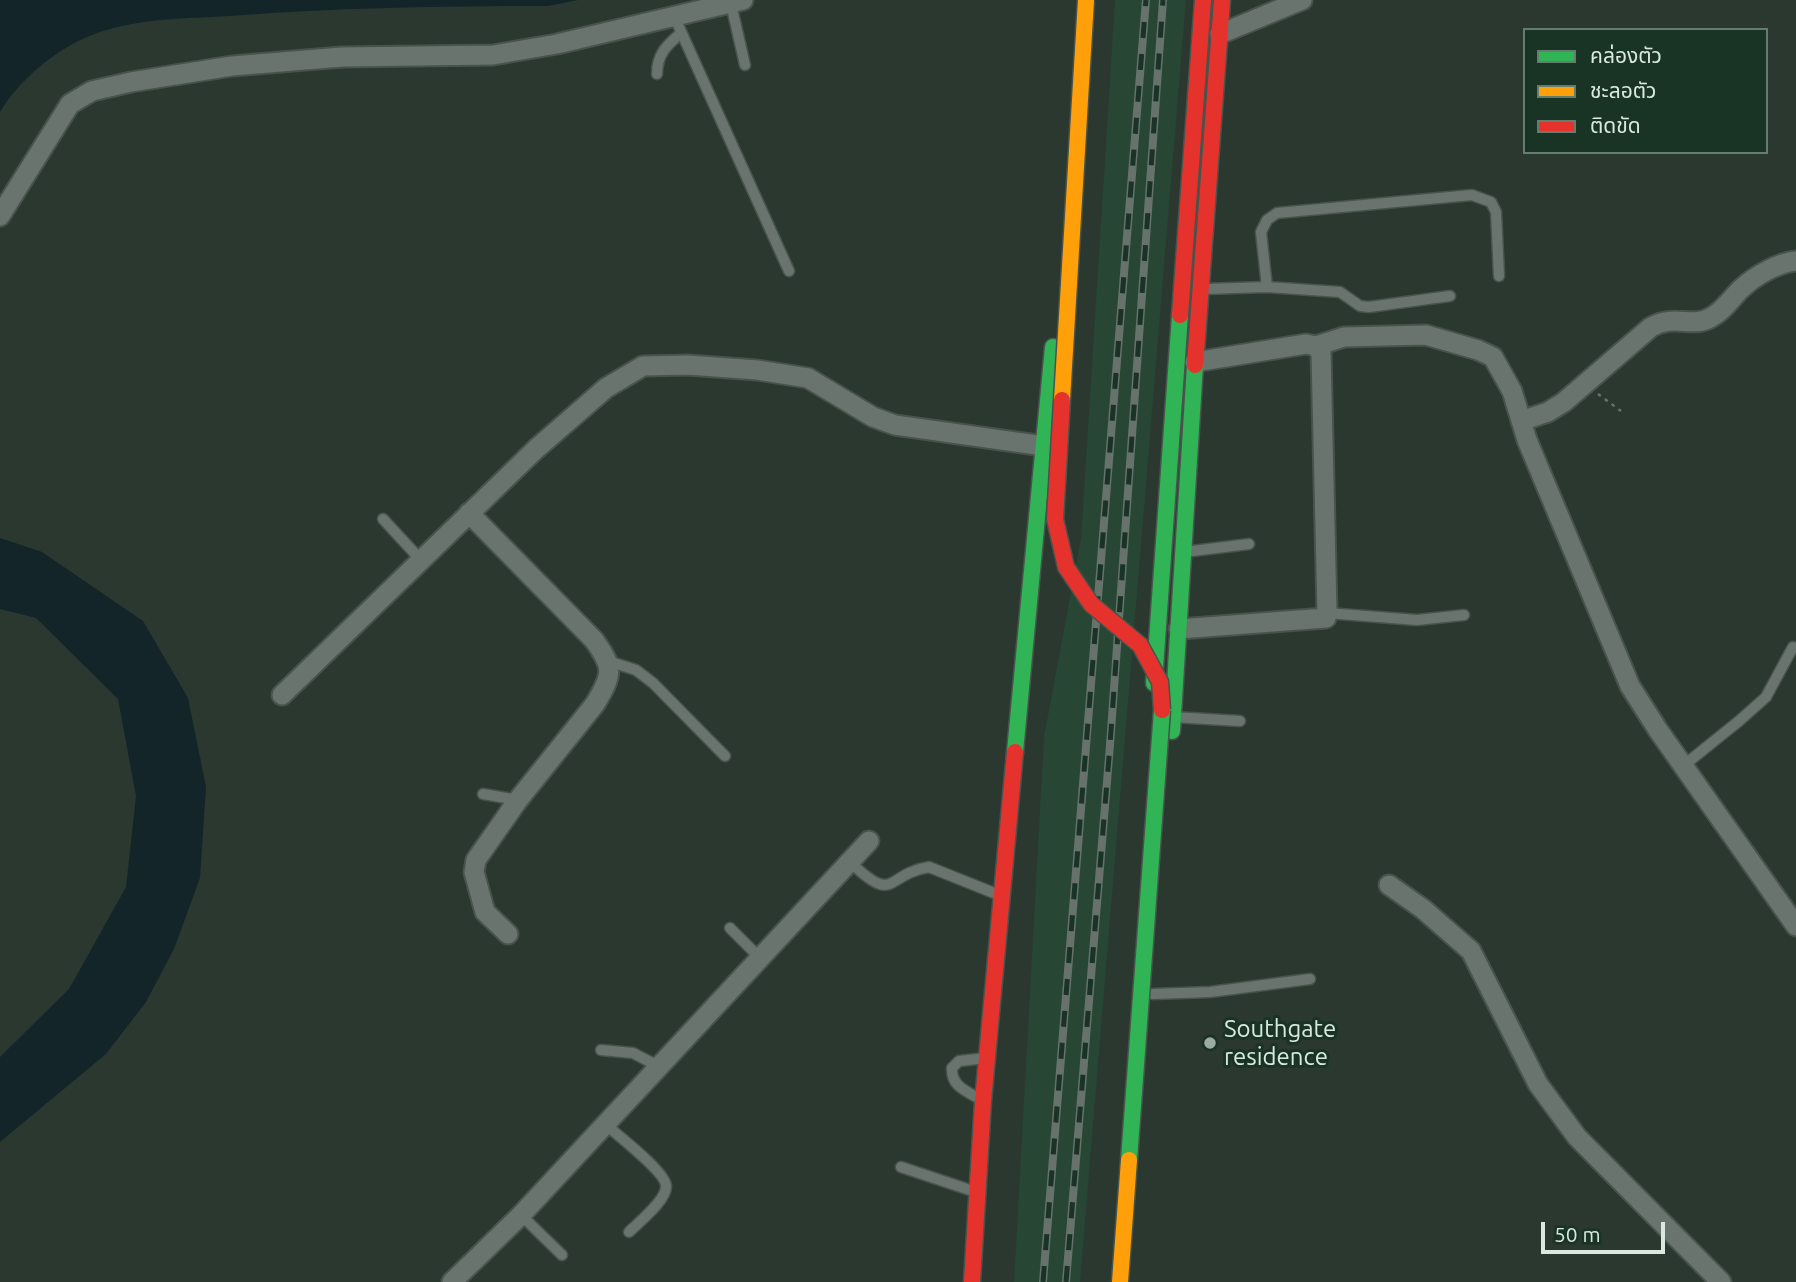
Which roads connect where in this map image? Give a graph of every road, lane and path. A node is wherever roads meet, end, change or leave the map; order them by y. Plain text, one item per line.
1 (1086, 0) edge
2 (1203, 0) edge
3 (1222, 0) edge
4 (1303, 0) edge
5 (737, 2) edge
6 (678, 25) junction
7 (1220, 34) junction
8 (745, 65) dead end
9 (657, 74) dead end
10 (0, 216) edge
11 (1796, 261) edge
12 (789, 271) dead end
13 (1499, 276) dead end
14 (1182, 287) junction
15 (1267, 287) junction
16 (1201, 289) junction
17 (1450, 296) dead end
18 (1316, 346) junction
19 (1195, 362) junction
20 (1584, 385) junction
21 (1621, 411) dead end
22 (1521, 421) junction
23 (1044, 446) junction
24 (469, 513) junction
25 (383, 519) dead end
26 (1249, 544) dead end
27 (1184, 552) junction
28 (420, 559) junction
29 (1327, 613) junction
30 (1464, 615) dead end
31 (1179, 629) junction
32 (1793, 647) dead end
33 (608, 661) junction
34 (282, 695) dead end
35 (1173, 717) junction
36 (1240, 721) dead end
37 (725, 756) dead end
38 (1683, 766) junction
39 (483, 794) dead end
40 (518, 800) junction
41 (869, 841) dead end
42 (849, 862) junction
43 (1389, 885) dead end
44 (1003, 896) junction
45 (1796, 926) edge
46 (730, 928) dead end
47 (508, 934) dead end
48 (760, 958) junction
49 (1310, 979) dead end
50 (1153, 994) junction
51 (601, 1050) dead end
52 (987, 1058) junction
53 (658, 1066) junction
54 (983, 1101) junction
55 (604, 1124) junction
56 (901, 1167) dead end
57 (976, 1192) junction
58 (520, 1215) junction
59 (629, 1232) dead end
60 (562, 1255) dead end
61 (452, 1282) edge
62 (972, 1282) edge
63 (1112, 1282) edge
64 (1120, 1282) edge
65 (1132, 1282) edge
66 (1721, 1282) edge

1 - 23 street
1 - 64 street, bridge
2 - 14 street
3 - 7 street
4 - 7 street
5 - 6 street
5 - 8 lane
6 - 9 lane
6 - 10 street
6 - 12 lane
7 - 16 street
11 - 20 street
13 - 15 lane
14 - 16 lane
14 - 63 street
15 - 16 lane
15 - 17 lane
16 - 19 street
18 - 19 street
18 - 22 street
18 - 29 street
19 - 27 street
20 - 21 path
20 - 22 street
22 - 38 street
23 - 24 street
23 - 44 street
24 - 28 street
24 - 33 street
25 - 28 lane
26 - 27 lane
27 - 31 street
28 - 34 street
29 - 30 lane
29 - 31 street
31 - 35 street
32 - 38 lane
33 - 37 lane
33 - 40 street
35 - 36 lane
35 - 50 street
38 - 45 street
39 - 40 lane
40 - 47 street
41 - 42 street
42 - 44 lane
42 - 48 street
43 - 66 street
44 - 52 street
46 - 48 lane
48 - 53 street
49 - 50 lane
50 - 65 street
51 - 53 lane
52 - 54 street
52 - 54 lane
53 - 55 street
54 - 57 street
55 - 58 street
55 - 59 lane
56 - 57 lane
57 - 62 street
58 - 60 lane
58 - 61 street

